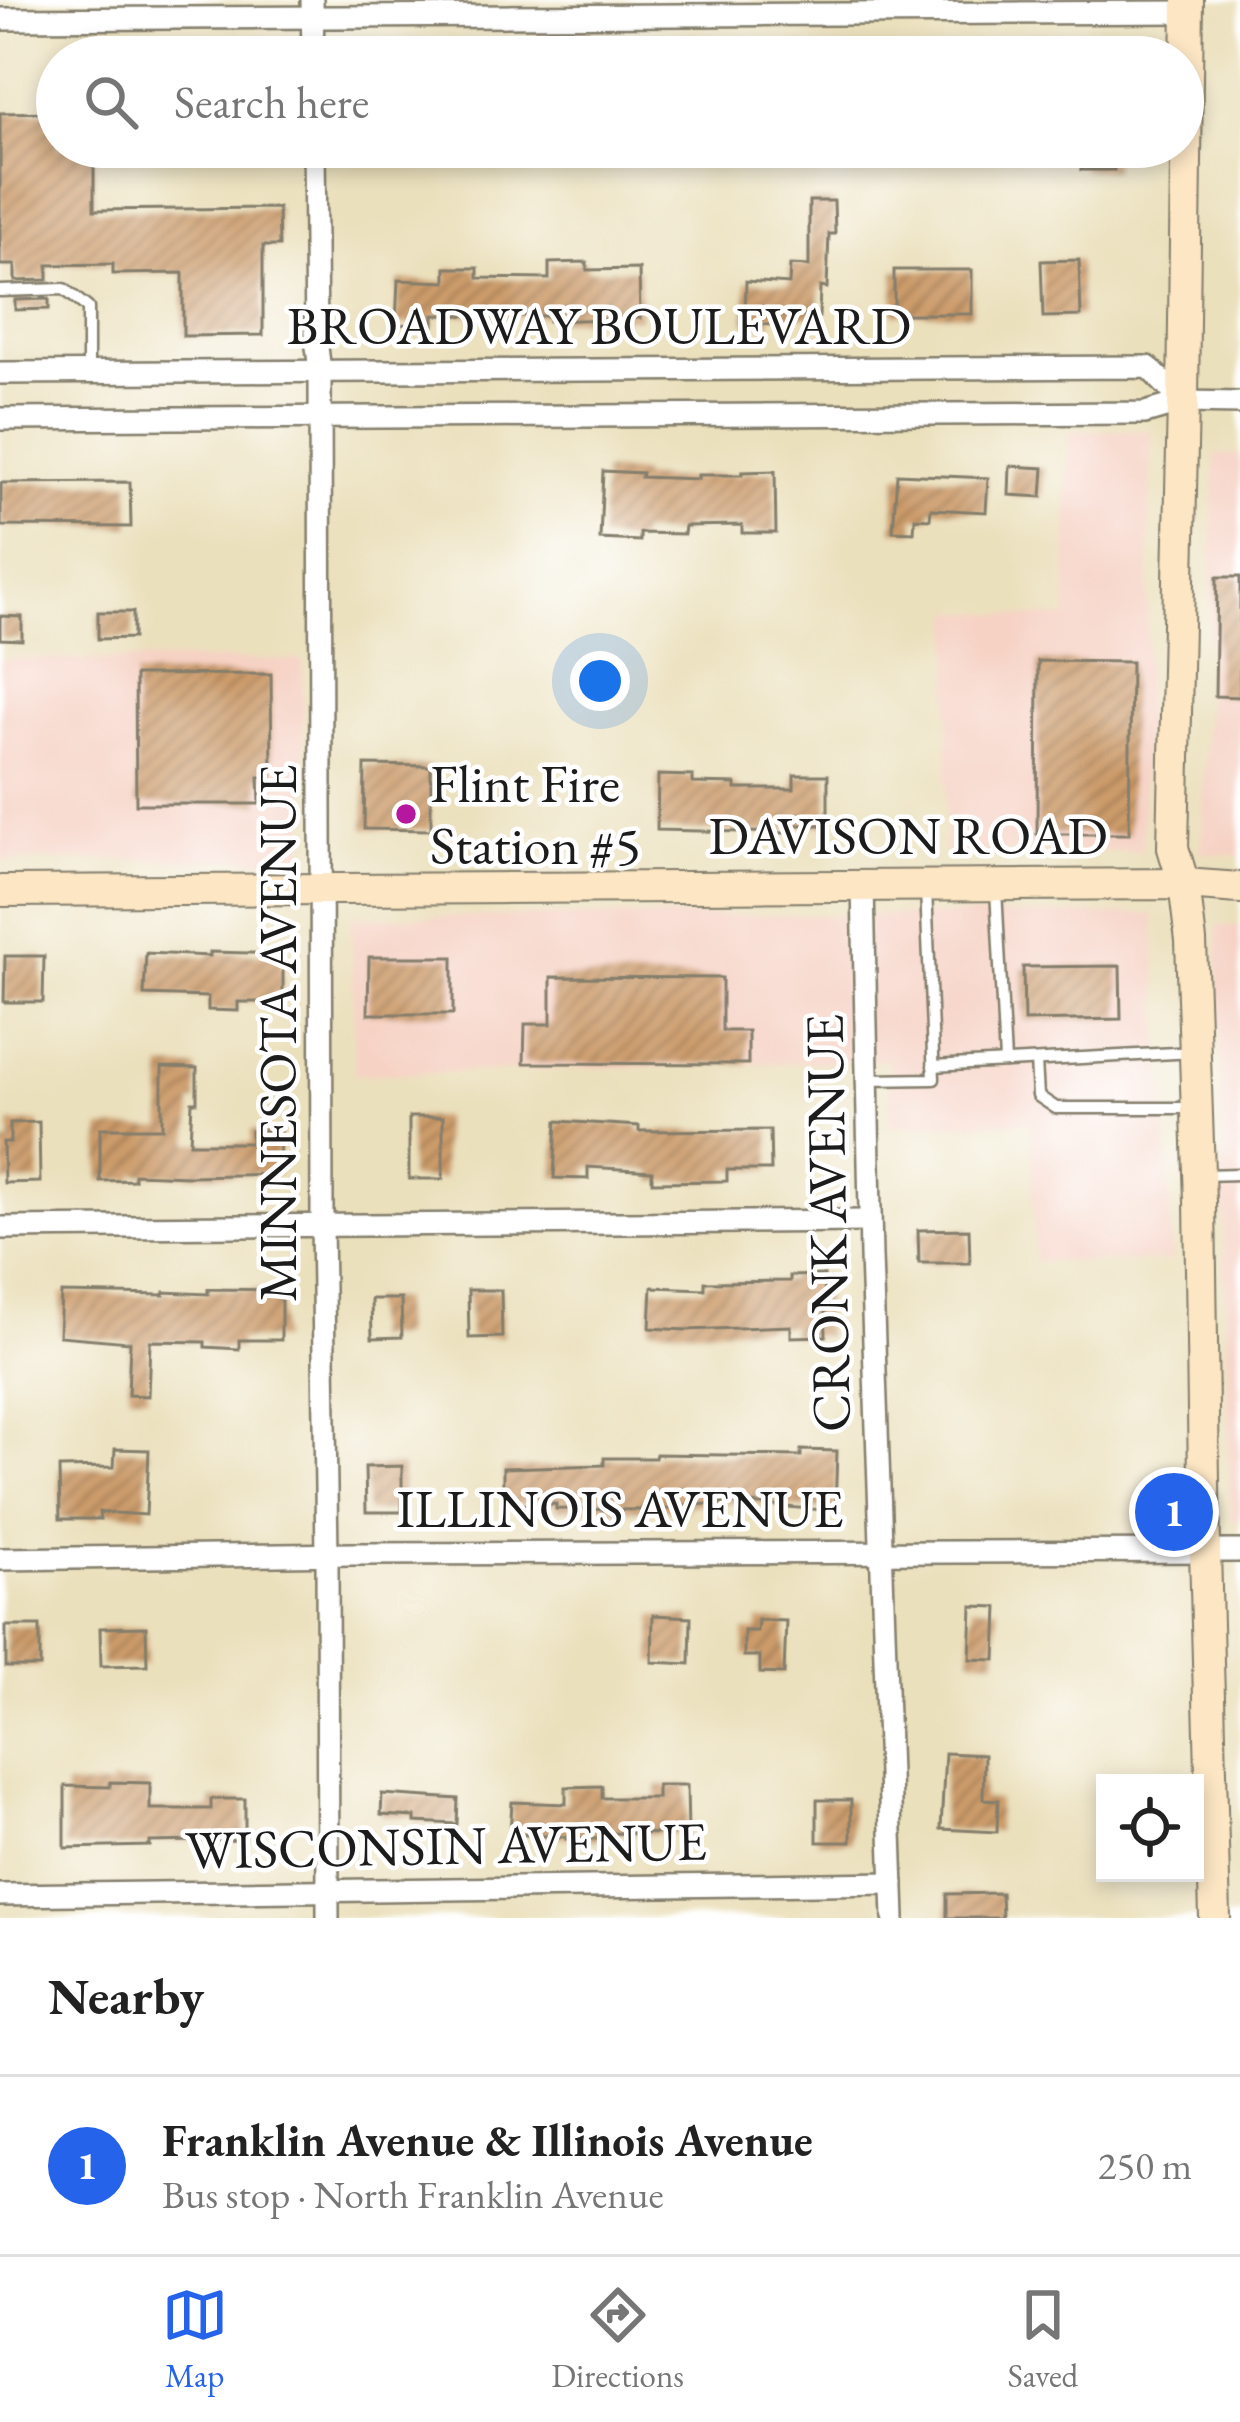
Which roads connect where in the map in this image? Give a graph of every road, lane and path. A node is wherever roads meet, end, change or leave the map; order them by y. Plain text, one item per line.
1 (1188, 6) edge
2 (312, 9) edge
3 (0, 19) edge
4 (1188, 36) edge
5 (314, 168) edge
6 (1186, 168) edge
7 (0, 291) edge
8 (320, 371) junction
9 (88, 372) junction
10 (0, 373) edge
11 (1183, 403) junction
12 (1240, 403) edge
13 (320, 418) junction
14 (0, 419) edge
15 (1184, 884) junction
16 (863, 886) junction
17 (926, 886) junction
18 (996, 886) junction
19 (1240, 888) edge
20 (322, 889) junction
21 (0, 891) edge
22 (1195, 1052) junction
23 (1036, 1061) junction
24 (1005, 1062) junction
25 (933, 1066) junction
26 (866, 1080) junction
27 (1197, 1108) junction
28 (1240, 1174) edge
29 (1199, 1175) junction
30 (870, 1221) junction
31 (322, 1224) junction
32 (0, 1228) edge
33 (1205, 1551) junction
34 (1240, 1551) edge
35 (881, 1552) junction
36 (327, 1554) junction
37 (0, 1558) edge
38 (893, 1883) junction
39 (327, 1892) junction
40 (0, 1895) edge
41 (328, 1918) edge
42 (894, 1918) edge
43 (1215, 1918) edge

1 - 2 street
1 - 4 street
2 - 3 street
5 - 8 street, MINNESOTA AVENUE
6 - 11 street
7 - 9 lane
8 - 9 street, BROADWAY BOULEVARD
8 - 11 street, BROADWAY BOULEVARD
8 - 13 street, MINNESOTA AVENUE
9 - 10 street, BROADWAY BOULEVARD
11 - 12 street, BROADWAY BOULEVARD
11 - 13 street, BROADWAY BOULEVARD
11 - 15 street
13 - 14 street, BROADWAY BOULEVARD
13 - 20 street, MINNESOTA AVENUE
15 - 18 street, DAVISON ROAD
15 - 19 street, DAVISON ROAD
15 - 22 street
16 - 17 street, DAVISON ROAD
16 - 20 street, DAVISON ROAD
16 - 26 street, CRONK AVENUE
17 - 18 street, DAVISON ROAD
17 - 25 lane
18 - 24 lane
20 - 21 street, DAVISON ROAD
20 - 31 street, MINNESOTA AVENUE
22 - 23 lane
22 - 27 street
23 - 24 lane
23 - 27 lane
24 - 25 lane
25 - 26 lane
26 - 30 street, CRONK AVENUE
27 - 29 street
28 - 29 lane
29 - 33 street
30 - 31 street
30 - 35 street, CRONK AVENUE
31 - 32 street
31 - 36 street, MINNESOTA AVENUE
33 - 34 street, ILLINOIS AVENUE
33 - 35 street, ILLINOIS AVENUE
33 - 43 street
35 - 36 street, ILLINOIS AVENUE
35 - 38 street, CRONK AVENUE
36 - 37 street, ILLINOIS AVENUE
36 - 39 street, MINNESOTA AVENUE
38 - 39 street, WISCONSIN AVENUE
38 - 42 street, CRONK AVENUE
39 - 40 street, WISCONSIN AVENUE
39 - 41 street, MINNESOTA AVENUE

